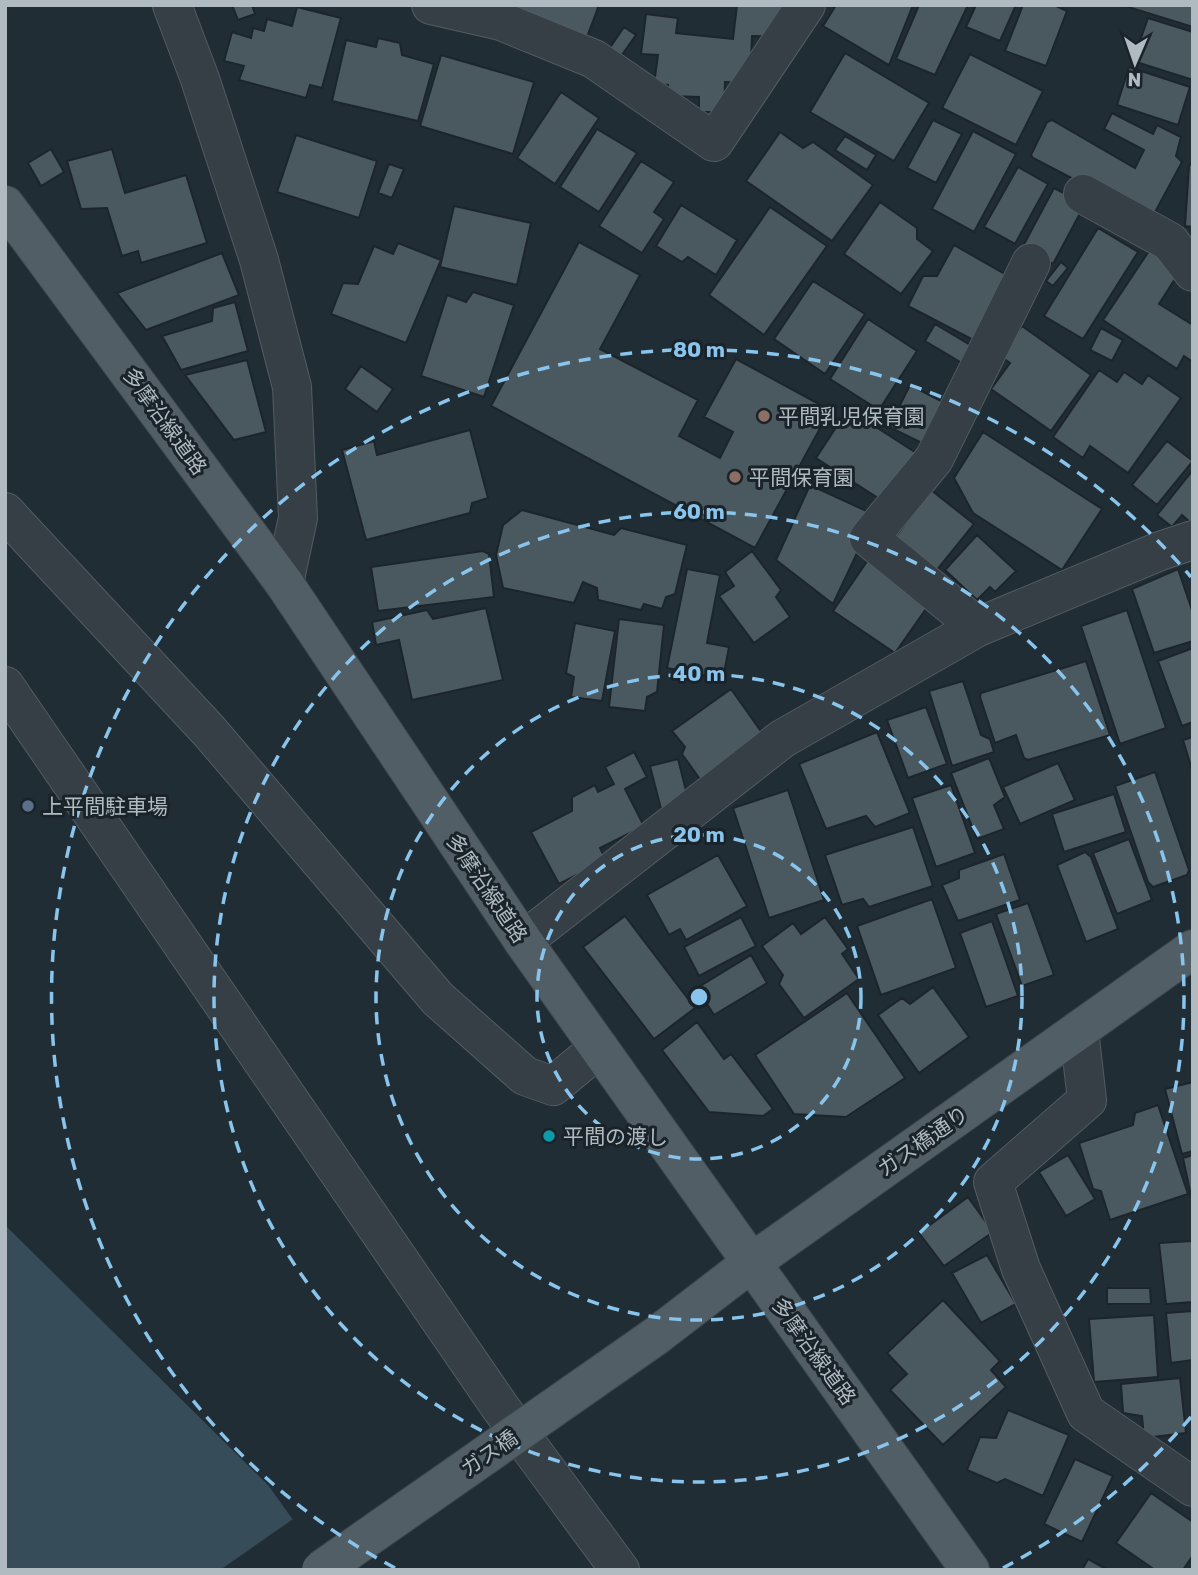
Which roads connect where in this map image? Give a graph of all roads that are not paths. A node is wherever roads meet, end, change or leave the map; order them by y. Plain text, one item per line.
1 (172, 5) edge
2 (431, 5) edge
3 (806, 5) edge
4 (1083, 194) dead end
5 (5, 205) edge
6 (1031, 263) dead end
7 (1193, 272) edge
8 (5, 512) edge
9 (1193, 540) edge
10 (284, 583) junction
11 (978, 627) junction
12 (5, 685) edge
13 (523, 941) junction
14 (1193, 949) edge
15 (1079, 1030) junction
16 (599, 1048) junction
17 (751, 1263) junction
18 (656, 1336) joint
19 (1193, 1487) edge
20 (321, 1570) edge
21 (620, 1570) edge
22 (970, 1570) edge

1 - 10 street
2 - 3 street
4 - 7 street
5 - 10 main road, 多摩沿線道路
6 - 11 street
8 - 16 street
9 - 11 street
10 - 13 main road, 多摩沿線道路
11 - 13 street
12 - 21 street
13 - 16 main road, 多摩沿線道路
14 - 15 main road, ガス橋通り
15 - 17 main road, ガス橋通り
15 - 19 street
16 - 17 main road, 多摩沿線道路
17 - 18 main road, ガス橋通り
17 - 22 main road, 多摩沿線道路
18 - 20 main road, ガス橋, bridge

